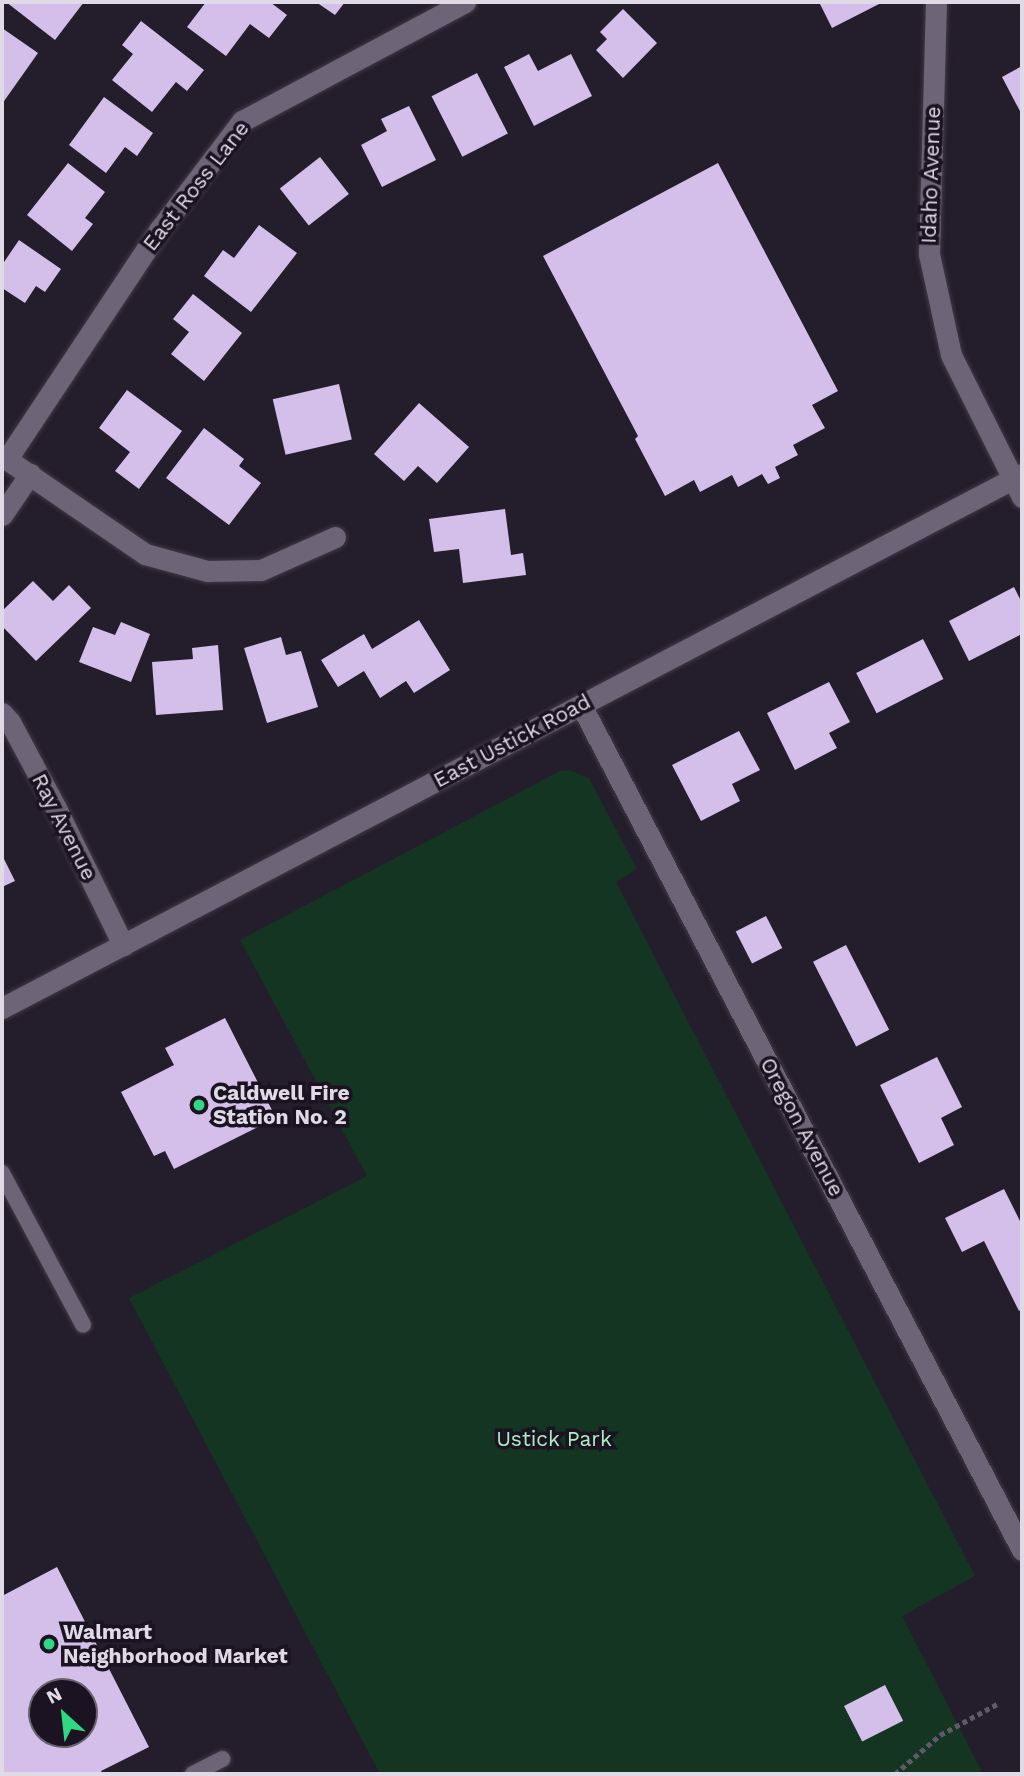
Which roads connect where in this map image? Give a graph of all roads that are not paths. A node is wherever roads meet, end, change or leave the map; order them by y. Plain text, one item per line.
1 (465, 2) edge
2 (936, 2) edge
3 (13, 463) edge
4 (1019, 483) edge
5 (2, 515) edge
6 (335, 537) dead end
7 (581, 705) junction
8 (2, 713) edge
9 (123, 945) junction
10 (2, 1008) edge
11 (2, 1173) edge
12 (83, 1325) dead end
13 (1022, 1550) edge
14 (222, 1759) dead end
15 (193, 1774) edge

1 - 3 street, East Ross Lane
2 - 4 street, Idaho Avenue
3 - 5 street, East Ross Lane
3 - 6 street
4 - 7 street, East Ustick Road
7 - 9 street, East Ustick Road
7 - 13 street, Oregon Avenue
8 - 9 street, Ray Avenue
9 - 10 street, East Ustick Road
11 - 12 lane
14 - 15 lane

